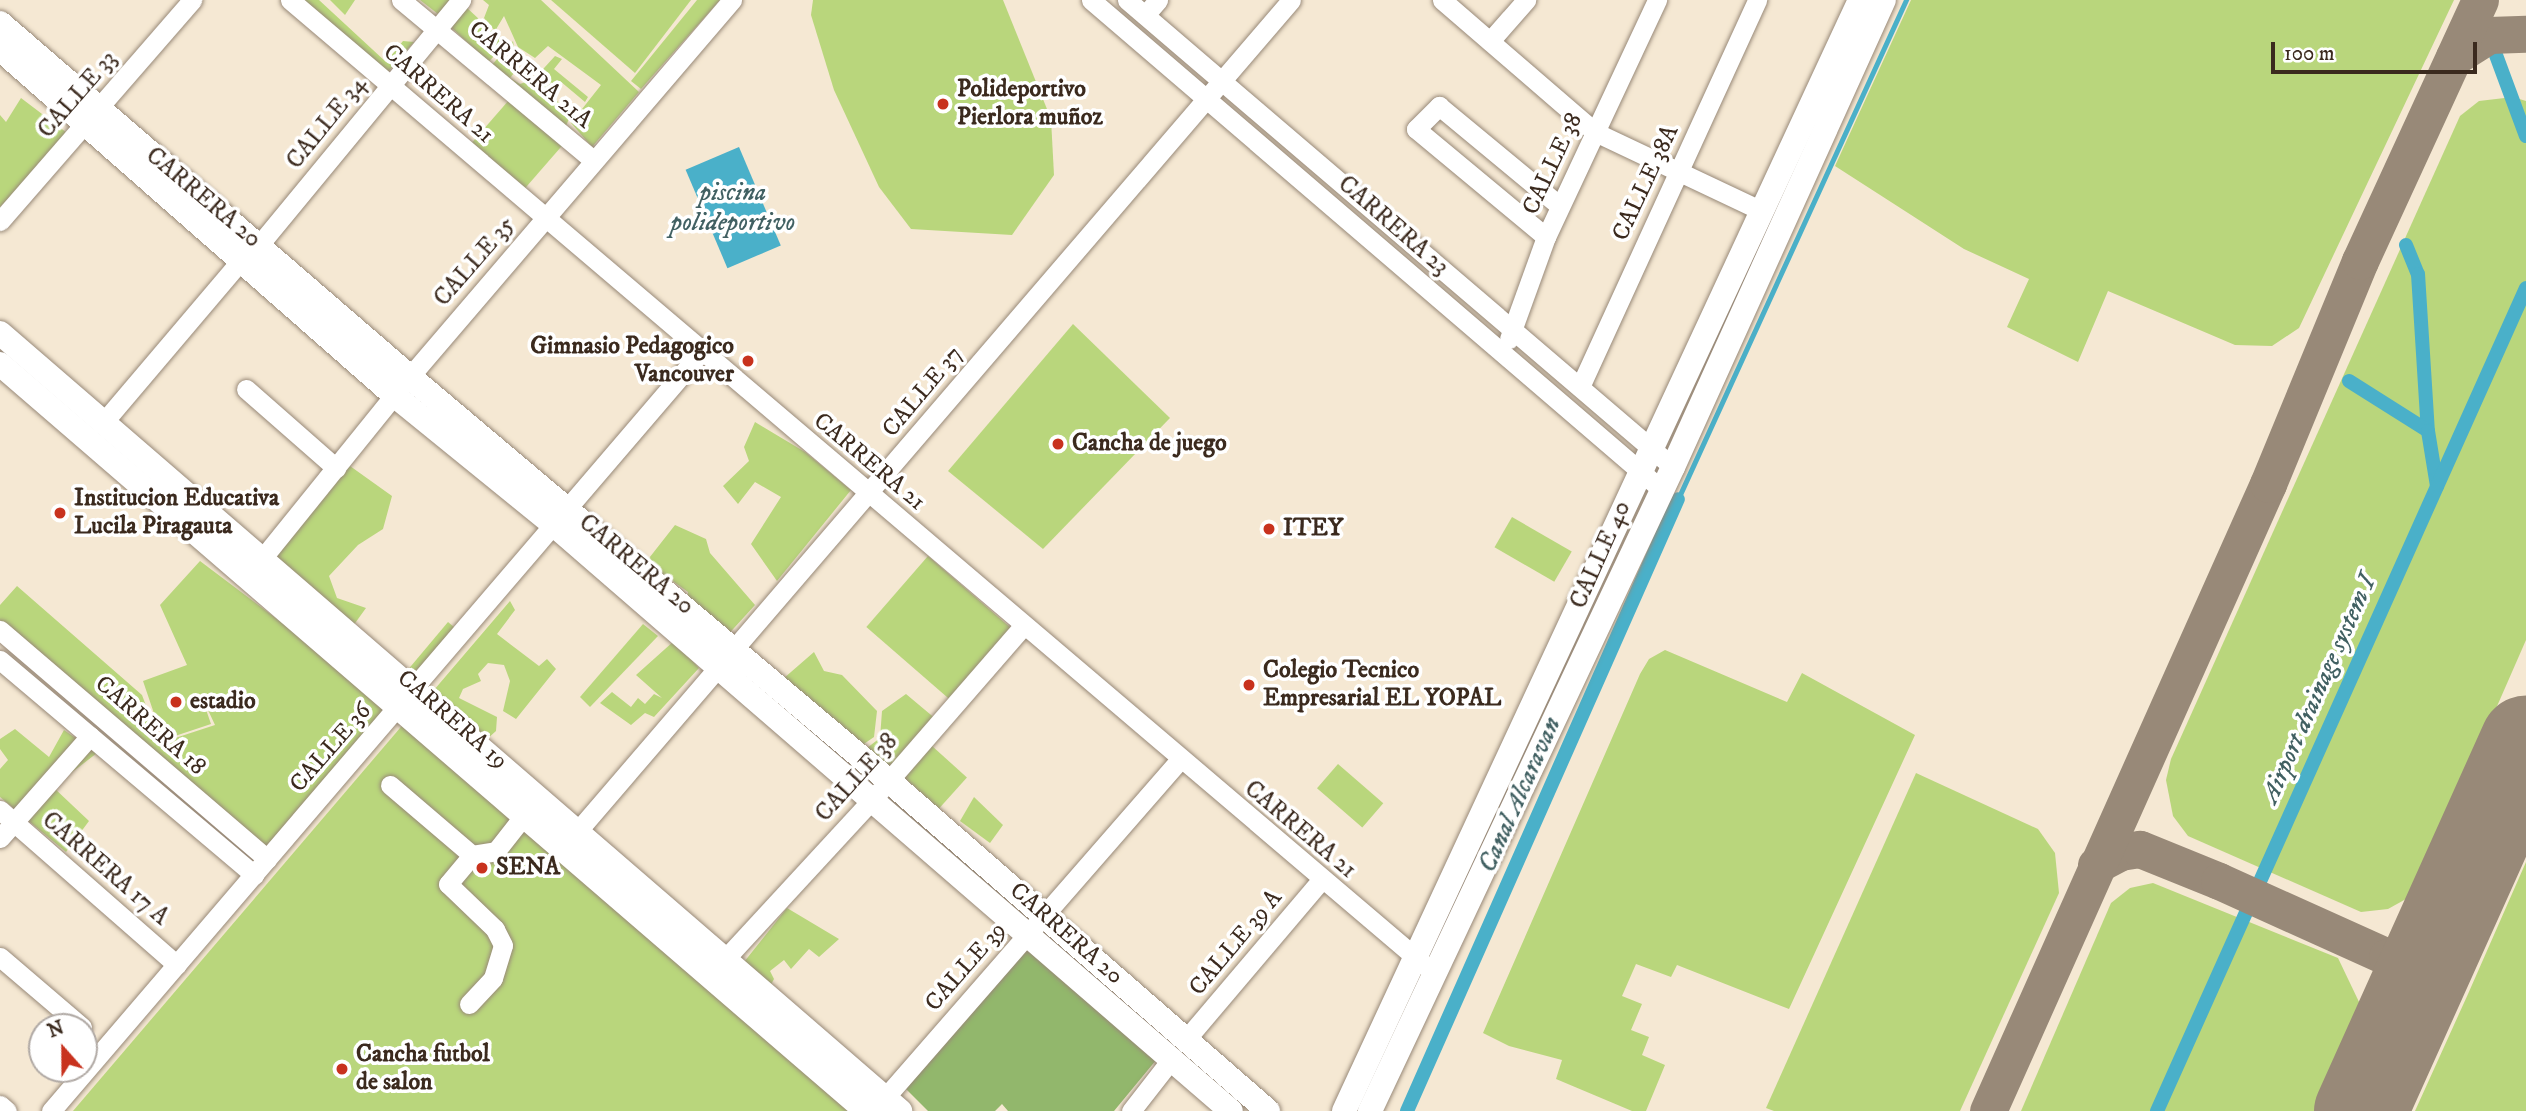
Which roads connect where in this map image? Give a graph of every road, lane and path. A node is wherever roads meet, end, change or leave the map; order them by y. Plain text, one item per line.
1 (192, 0) edge
2 (290, 0) edge
3 (401, 0) edge
4 (461, 0) edge
5 (732, 0) edge
6 (1091, 0) edge
7 (1127, 0) edge
8 (1157, 0) edge
9 (1291, 0) edge
10 (1442, 0) edge
11 (1526, 0) edge
12 (1657, 0) edge
13 (1757, 0) edge
14 (1860, 0) edge
15 (1884, 0) edge
16 (1145, 16) junction
17 (0, 23) edge
18 (437, 30) junction
19 (1490, 41) junction
20 (0, 49) edge
21 (1222, 80) junction
22 (390, 86) junction
23 (1206, 98) junction
24 (92, 117) junction
25 (1595, 131) junction
26 (594, 161) junction
27 (1677, 173) junction
28 (1560, 206) junction
29 (1762, 211) junction
30 (545, 218) junction
31 (0, 221) edge
32 (1546, 237) junction
33 (250, 253) junction
34 (1514, 331) junction
35 (0, 334) edge
36 (701, 352) junction
37 (1502, 352) junction
38 (0, 364) edge
39 (401, 385) junction
40 (1580, 387) junction
41 (246, 389) dead end
42 (102, 424) junction
43 (1650, 448) junction
44 (1673, 467) junction
45 (336, 468) junction
46 (1640, 470) junction
47 (1662, 489) junction
48 (869, 494) junction
49 (562, 517) junction
50 (261, 560) junction
51 (1023, 626) junction
52 (0, 630) edge
53 (735, 649) junction
54 (0, 660) edge
55 (718, 668) junction
56 (408, 698) junction
57 (90, 736) junction
58 (1180, 760) junction
59 (888, 780) junction
60 (390, 785) dead end
61 (871, 801) junction
62 (525, 814) junction
63 (7, 816) edge
64 (0, 838) edge
65 (571, 838) junction
66 (472, 855) junction
67 (267, 859) junction
68 (254, 875) junction
69 (1321, 880) junction
70 (1036, 924) junction
71 (0, 957) edge
72 (725, 959) junction
73 (177, 965) junction
74 (1426, 967) junction
75 (469, 1004) dead end
76 (65, 1013) edge
77 (1188, 1037) junction
78 (98, 1040) edge
79 (107, 1048) junction
80 (1173, 1058) junction
81 (0, 1105) edge
82 (881, 1108) edge
83 (7, 1111) edge
84 (51, 1111) edge
85 (1131, 1111) edge
86 (1231, 1111) edge
87 (1268, 1111) edge
88 (1344, 1111) edge
89 (1370, 1111) edge

1 - 24 street, CALLE 33
2 - 22 street, CARRERA 21
3 - 18 street, CARRERA 21A
4 - 18 street, CALLE 34
5 - 26 street, CALLE 35
6 - 23 street, CARRERA 23
7 - 16 street, CARRERA 23
8 - 16 street
9 - 21 street, CALLE 37
10 - 19 street
11 - 19 street
12 - 25 street, CALLE 38
13 - 27 street, CALLE 38A
14 - 29 main road, CALLE 40
15 - 44 main road, CALLE 40
16 - 21 street, CARRERA 23
17 - 24 main road, CARRERA 20
18 - 22 street, CALLE 34
18 - 26 street, CARRERA 21A
19 - 25 street
20 - 24 main road, CARRERA 20
21 - 23 street, CALLE 37
21 - 34 street, CARRERA 23
22 - 30 street, CARRERA 21
22 - 33 street, CALLE 34
23 - 37 street, CARRERA 23
23 - 48 street, CALLE 37
24 - 31 street, CALLE 33
24 - 33 main road, CARRERA 20
25 - 27 street
25 - 28 street, CALLE 38
26 - 30 street, CALLE 35
27 - 29 street
27 - 40 street, CALLE 38A
28 - 32 street, CALLE 38
28 - 32 street
29 - 43 main road, CALLE 40
30 - 36 street, CARRERA 21
30 - 39 street, CALLE 35
32 - 34 street, CALLE 38
33 - 39 main road, CARRERA 20
33 - 42 street, CALLE 34
34 - 37 street, CALLE 38
34 - 40 street, CARRERA 23
35 - 42 main road, CARRERA 19
36 - 48 street, CARRERA 21
36 - 49 street, CALLE 36
37 - 46 street, CARRERA 23
38 - 56 main road, CARRERA 19
39 - 45 street, CALLE 35
39 - 49 main road, CARRERA 20
40 - 43 street, CARRERA 23
41 - 45 street
42 - 50 main road, CARRERA 19
43 - 44 street, CARRERA 23
43 - 46 main road, CALLE 40
44 - 47 main road, CALLE 40
45 - 50 street, CALLE 35
46 - 47 street, CARRERA 23
46 - 74 main road, CALLE 40
47 - 74 main road, CALLE 40
48 - 51 street, CARRERA 21
48 - 53 street, CALLE 37
49 - 53 main road, CARRERA 20
49 - 55 main road, CARRERA 20
49 - 56 street, CALLE 36
50 - 56 main road, CARRERA 19
51 - 58 street, CARRERA 21
51 - 59 street, CALLE 38
52 - 67 street, CARRERA 18
53 - 55 street, CALLE 37
53 - 59 main road, CARRERA 20
54 - 57 street, CARRERA 18
55 - 61 main road, CARRERA 20
55 - 65 street, CALLE 37
56 - 62 main road, CARRERA 19
56 - 65 main road, CARRERA 19
56 - 67 street, CALLE 36
57 - 63 street
57 - 68 street, CARRERA 18
58 - 69 street, CARRERA 21
58 - 70 street, CALLE 39
59 - 61 street, CALLE 38
59 - 70 main road, CARRERA 20
60 - 66 street
61 - 70 main road, CARRERA 20
61 - 72 street, CALLE 38
62 - 65 main road, CARRERA 19
62 - 66 street
63 - 64 street
63 - 73 street, CARRERA 17 A
65 - 72 main road, CARRERA 19
65 - 82 main road, CARRERA 19
66 - 75 street
67 - 68 street, CALLE 36
68 - 73 street, CALLE 36
69 - 74 street, CARRERA 21
69 - 77 street, CALLE 39 A
70 - 77 main road, CARRERA 20
70 - 80 main road, CARRERA 20
70 - 82 street, CALLE 39
71 - 76 street
72 - 82 main road, CARRERA 19
73 - 79 street, CALLE 36
74 - 88 main road, CALLE 40
74 - 89 main road, CALLE 40
77 - 87 main road, CARRERA 20
78 - 79 street
79 - 84 street, CALLE 36
80 - 85 street
80 - 86 main road, CARRERA 20
81 - 83 street

